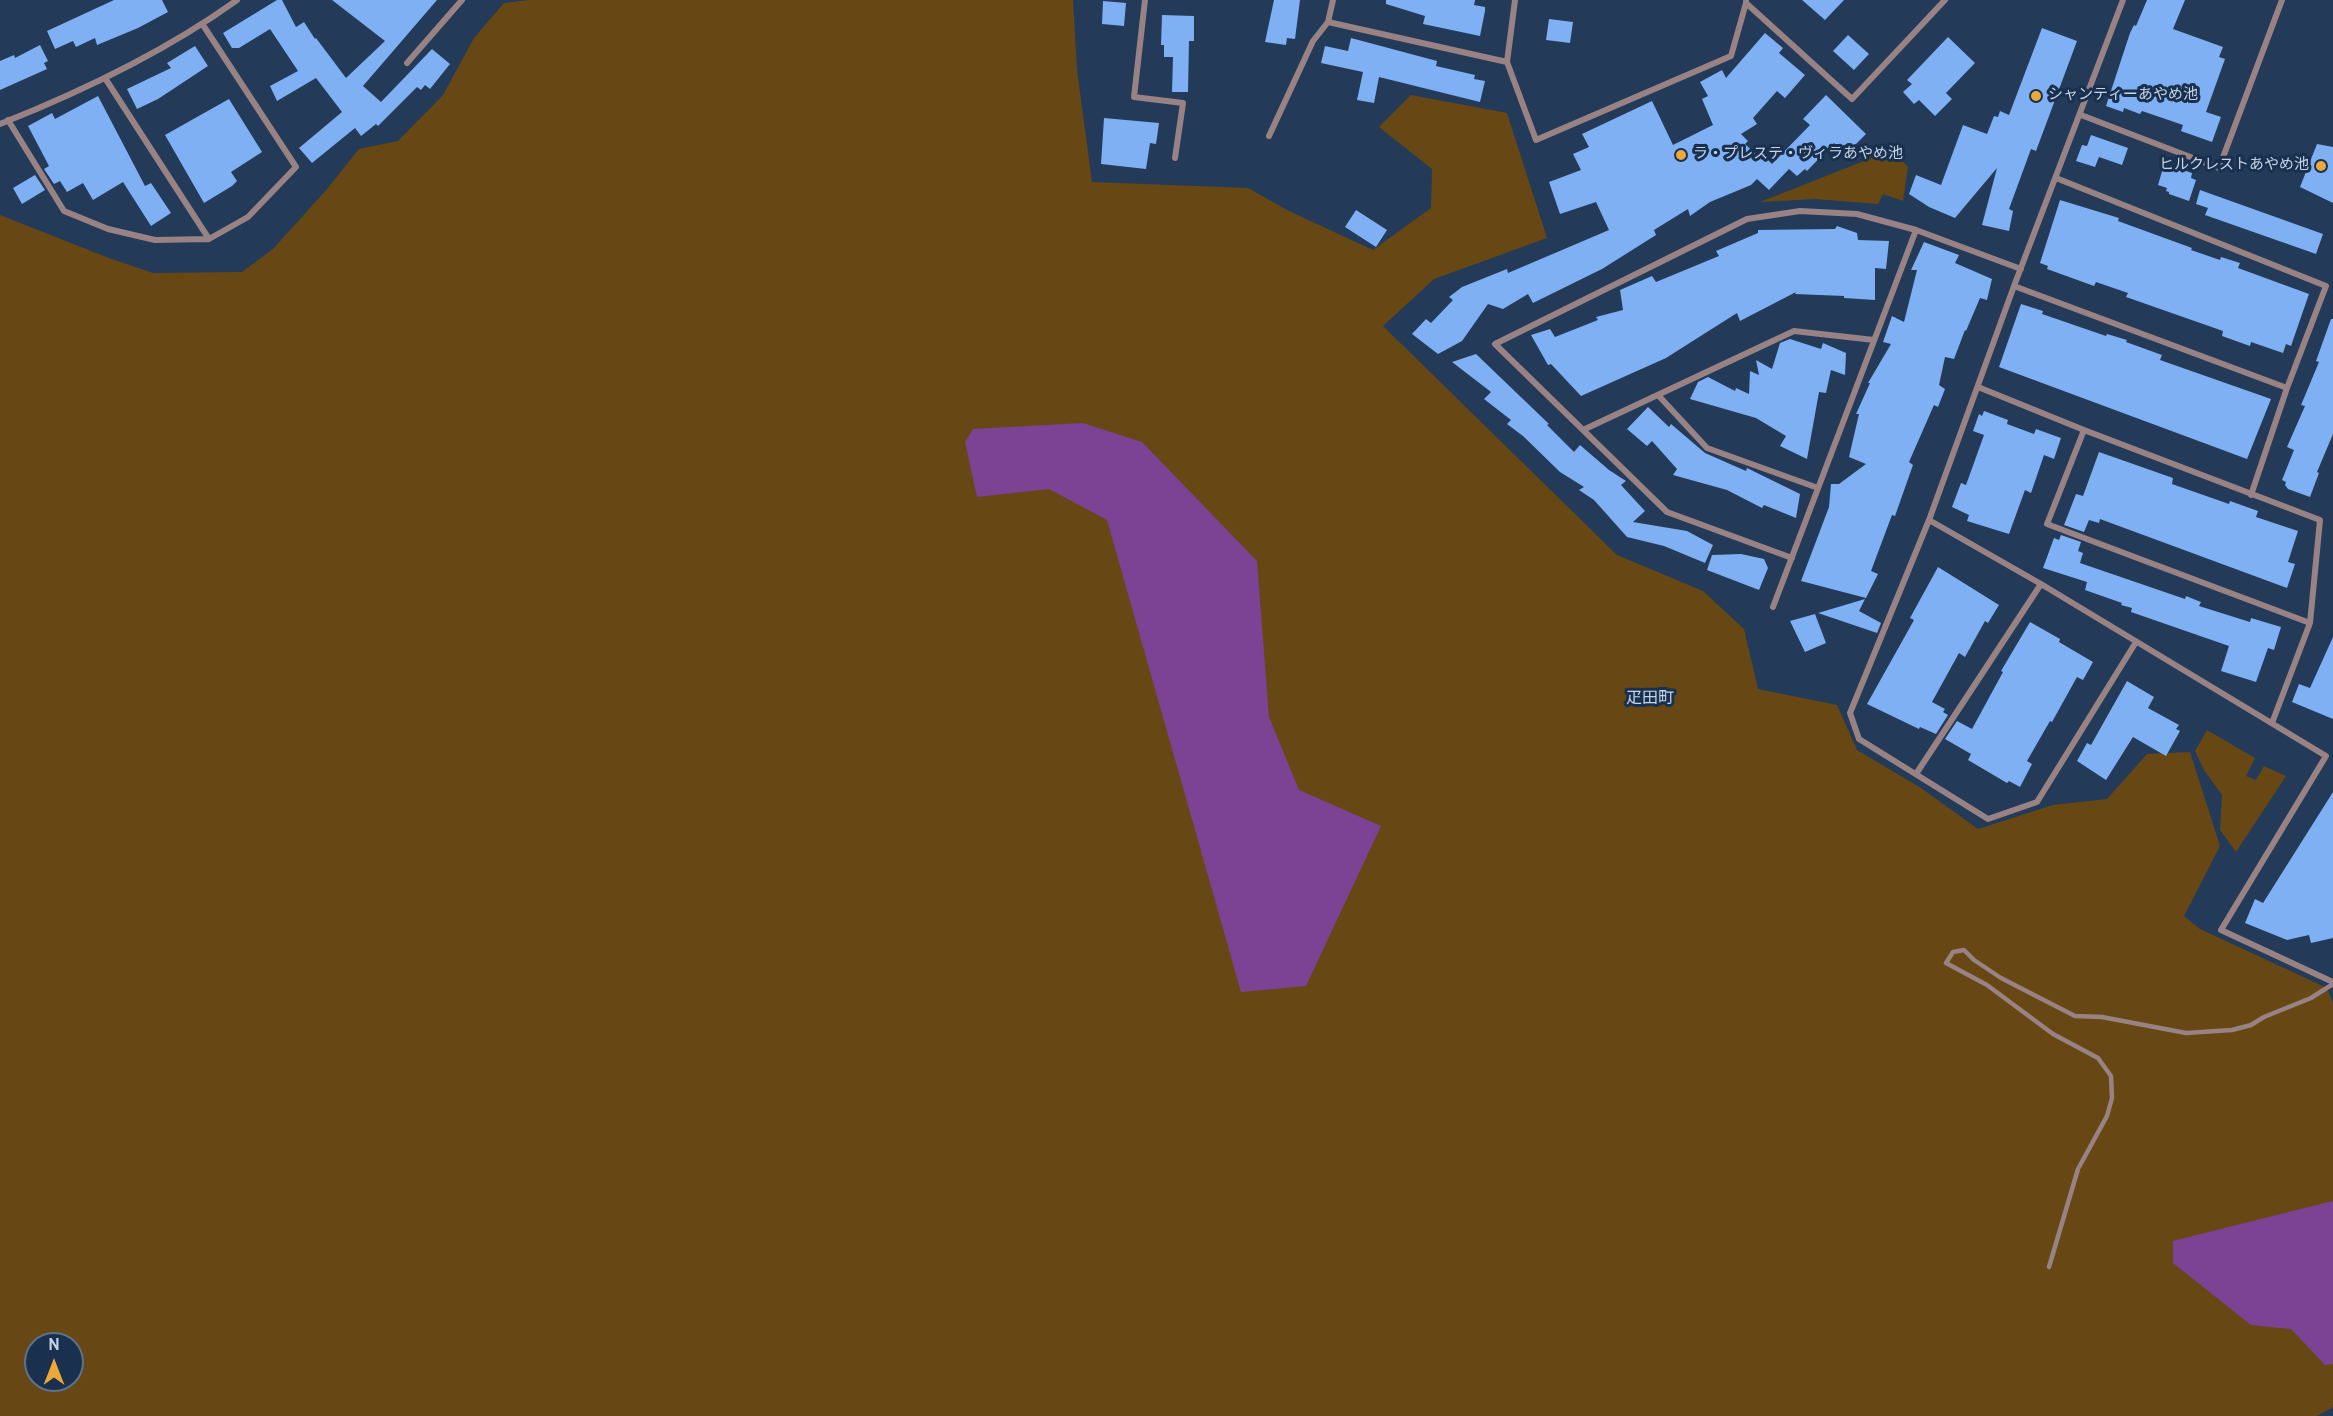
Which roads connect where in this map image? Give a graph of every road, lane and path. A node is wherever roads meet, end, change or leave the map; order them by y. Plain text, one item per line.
1 (237, 0) edge
2 (462, 0) edge
3 (1144, 0) edge
4 (1333, 0) edge
5 (1515, 0) edge
6 (1946, 0) edge
7 (2122, 0) edge
8 (2282, 0) edge
9 (1746, 1) edge
10 (1328, 22) junction
11 (203, 25) junction
12 (1507, 62) junction
13 (407, 63) dead end
14 (105, 78) junction
15 (2081, 115) junction
16 (8, 120) junction
17 (0, 124) edge
18 (1269, 136) dead end
19 (1174, 158) dead end
20 (2056, 178) junction
21 (1916, 230) junction
22 (209, 239) junction
23 (2021, 269) junction
24 (2014, 286) junction
25 (1874, 340) junction
26 (1978, 387) junction
27 (2287, 388) junction
28 (1658, 395) junction
29 (1583, 430) junction
30 (2084, 430) junction
31 (1818, 488) junction
32 (2251, 495) junction
33 (1929, 520) junction
34 (1792, 558) junction
35 (2041, 584) junction
36 (1773, 607) dead end
37 (2310, 623) junction
38 (2136, 642) junction
39 (2272, 723) junction
40 (1916, 774) junction
41 (2333, 983) edge
42 (2049, 1267) dead end

1 - 11 street
2 - 13 street
3 - 19 street
4 - 10 street
5 - 12 street
6 - 9 street
7 - 15 street
8 - 15 street
9 - 12 street
10 - 12 street
10 - 18 street
11 - 14 street
11 - 22 street
14 - 16 street
14 - 22 street
15 - 20 street
16 - 17 street
16 - 22 street
20 - 23 street
20 - 27 street
21 - 23 street
21 - 25 street
21 - 29 street
23 - 24 street
24 - 26 street
24 - 27 street
25 - 28 street
25 - 31 street
26 - 30 street
26 - 33 street
27 - 32 street
28 - 29 street
28 - 31 street
29 - 34 street
30 - 32 street
30 - 37 street
31 - 34 street
32 - 37 street
33 - 35 street
33 - 40 street
34 - 36 street
35 - 38 street
35 - 40 street
37 - 39 street
38 - 39 street
38 - 40 street
39 - 41 street
41 - 42 lane

